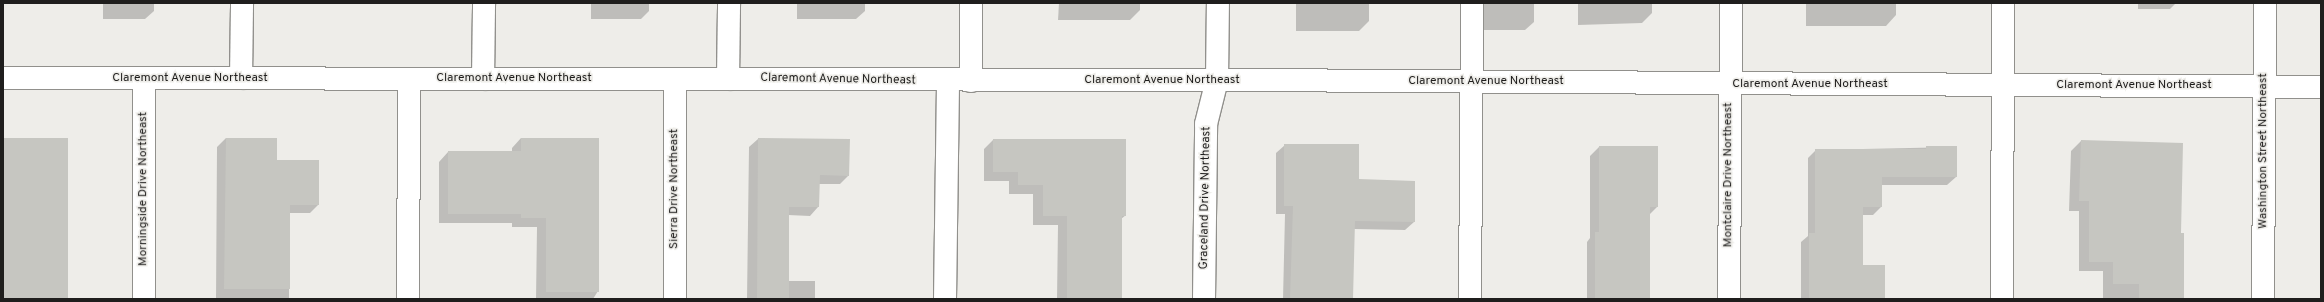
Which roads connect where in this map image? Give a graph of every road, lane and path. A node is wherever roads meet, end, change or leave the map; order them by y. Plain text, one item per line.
1 (242, 3) edge
2 (484, 3) edge
3 (729, 3) edge
4 (971, 3) edge
5 (1218, 3) edge
6 (1472, 3) edge
7 (1731, 3) edge
8 (2003, 3) edge
9 (2265, 3) edge
10 (3, 78) edge
11 (241, 78) junction
12 (409, 79) junction
13 (483, 79) junction
14 (675, 79) junction
15 (728, 79) junction
16 (144, 80) junction
17 (1217, 80) junction
18 (948, 81) junction
19 (971, 81) junction
20 (1471, 82) junction
21 (1729, 84) junction
22 (2002, 86) junction
23 (2264, 87) junction
24 (2321, 87) edge
25 (144, 299) edge
26 (408, 299) edge
27 (675, 299) edge
28 (945, 299) edge
29 (1204, 299) edge
30 (1470, 299) edge
31 (1729, 299) edge
32 (2002, 299) edge
33 (2263, 299) edge

1 - 11 street
2 - 13 street
3 - 15 street
4 - 19 street
5 - 17 street, Graceland Drive Northeast
6 - 20 street
7 - 21 street, Montclaire Drive Northeast
8 - 22 street
9 - 23 street, Washington Street Northeast
10 - 16 street, Claremont Avenue Northeast
11 - 12 street, Claremont Avenue Northeast
11 - 16 street, Claremont Avenue Northeast
12 - 13 street, Claremont Avenue Northeast
12 - 26 street
13 - 14 street, Claremont Avenue Northeast
14 - 15 street, Claremont Avenue Northeast
14 - 27 street, Sierra Drive Northeast
15 - 18 street, Claremont Avenue Northeast
16 - 25 street, Morningside Drive Northeast
17 - 19 street, Claremont Avenue Northeast
17 - 20 street, Claremont Avenue Northeast
17 - 29 street, Graceland Drive Northeast
18 - 19 street, Claremont Avenue Northeast
18 - 28 street
20 - 21 street, Claremont Avenue Northeast
20 - 30 street
21 - 22 street, Claremont Avenue Northeast
21 - 31 street, Montclaire Drive Northeast
22 - 23 street, Claremont Avenue Northeast
22 - 32 street
23 - 24 street, Claremont Avenue Northeast
23 - 33 street, Washington Street Northeast

